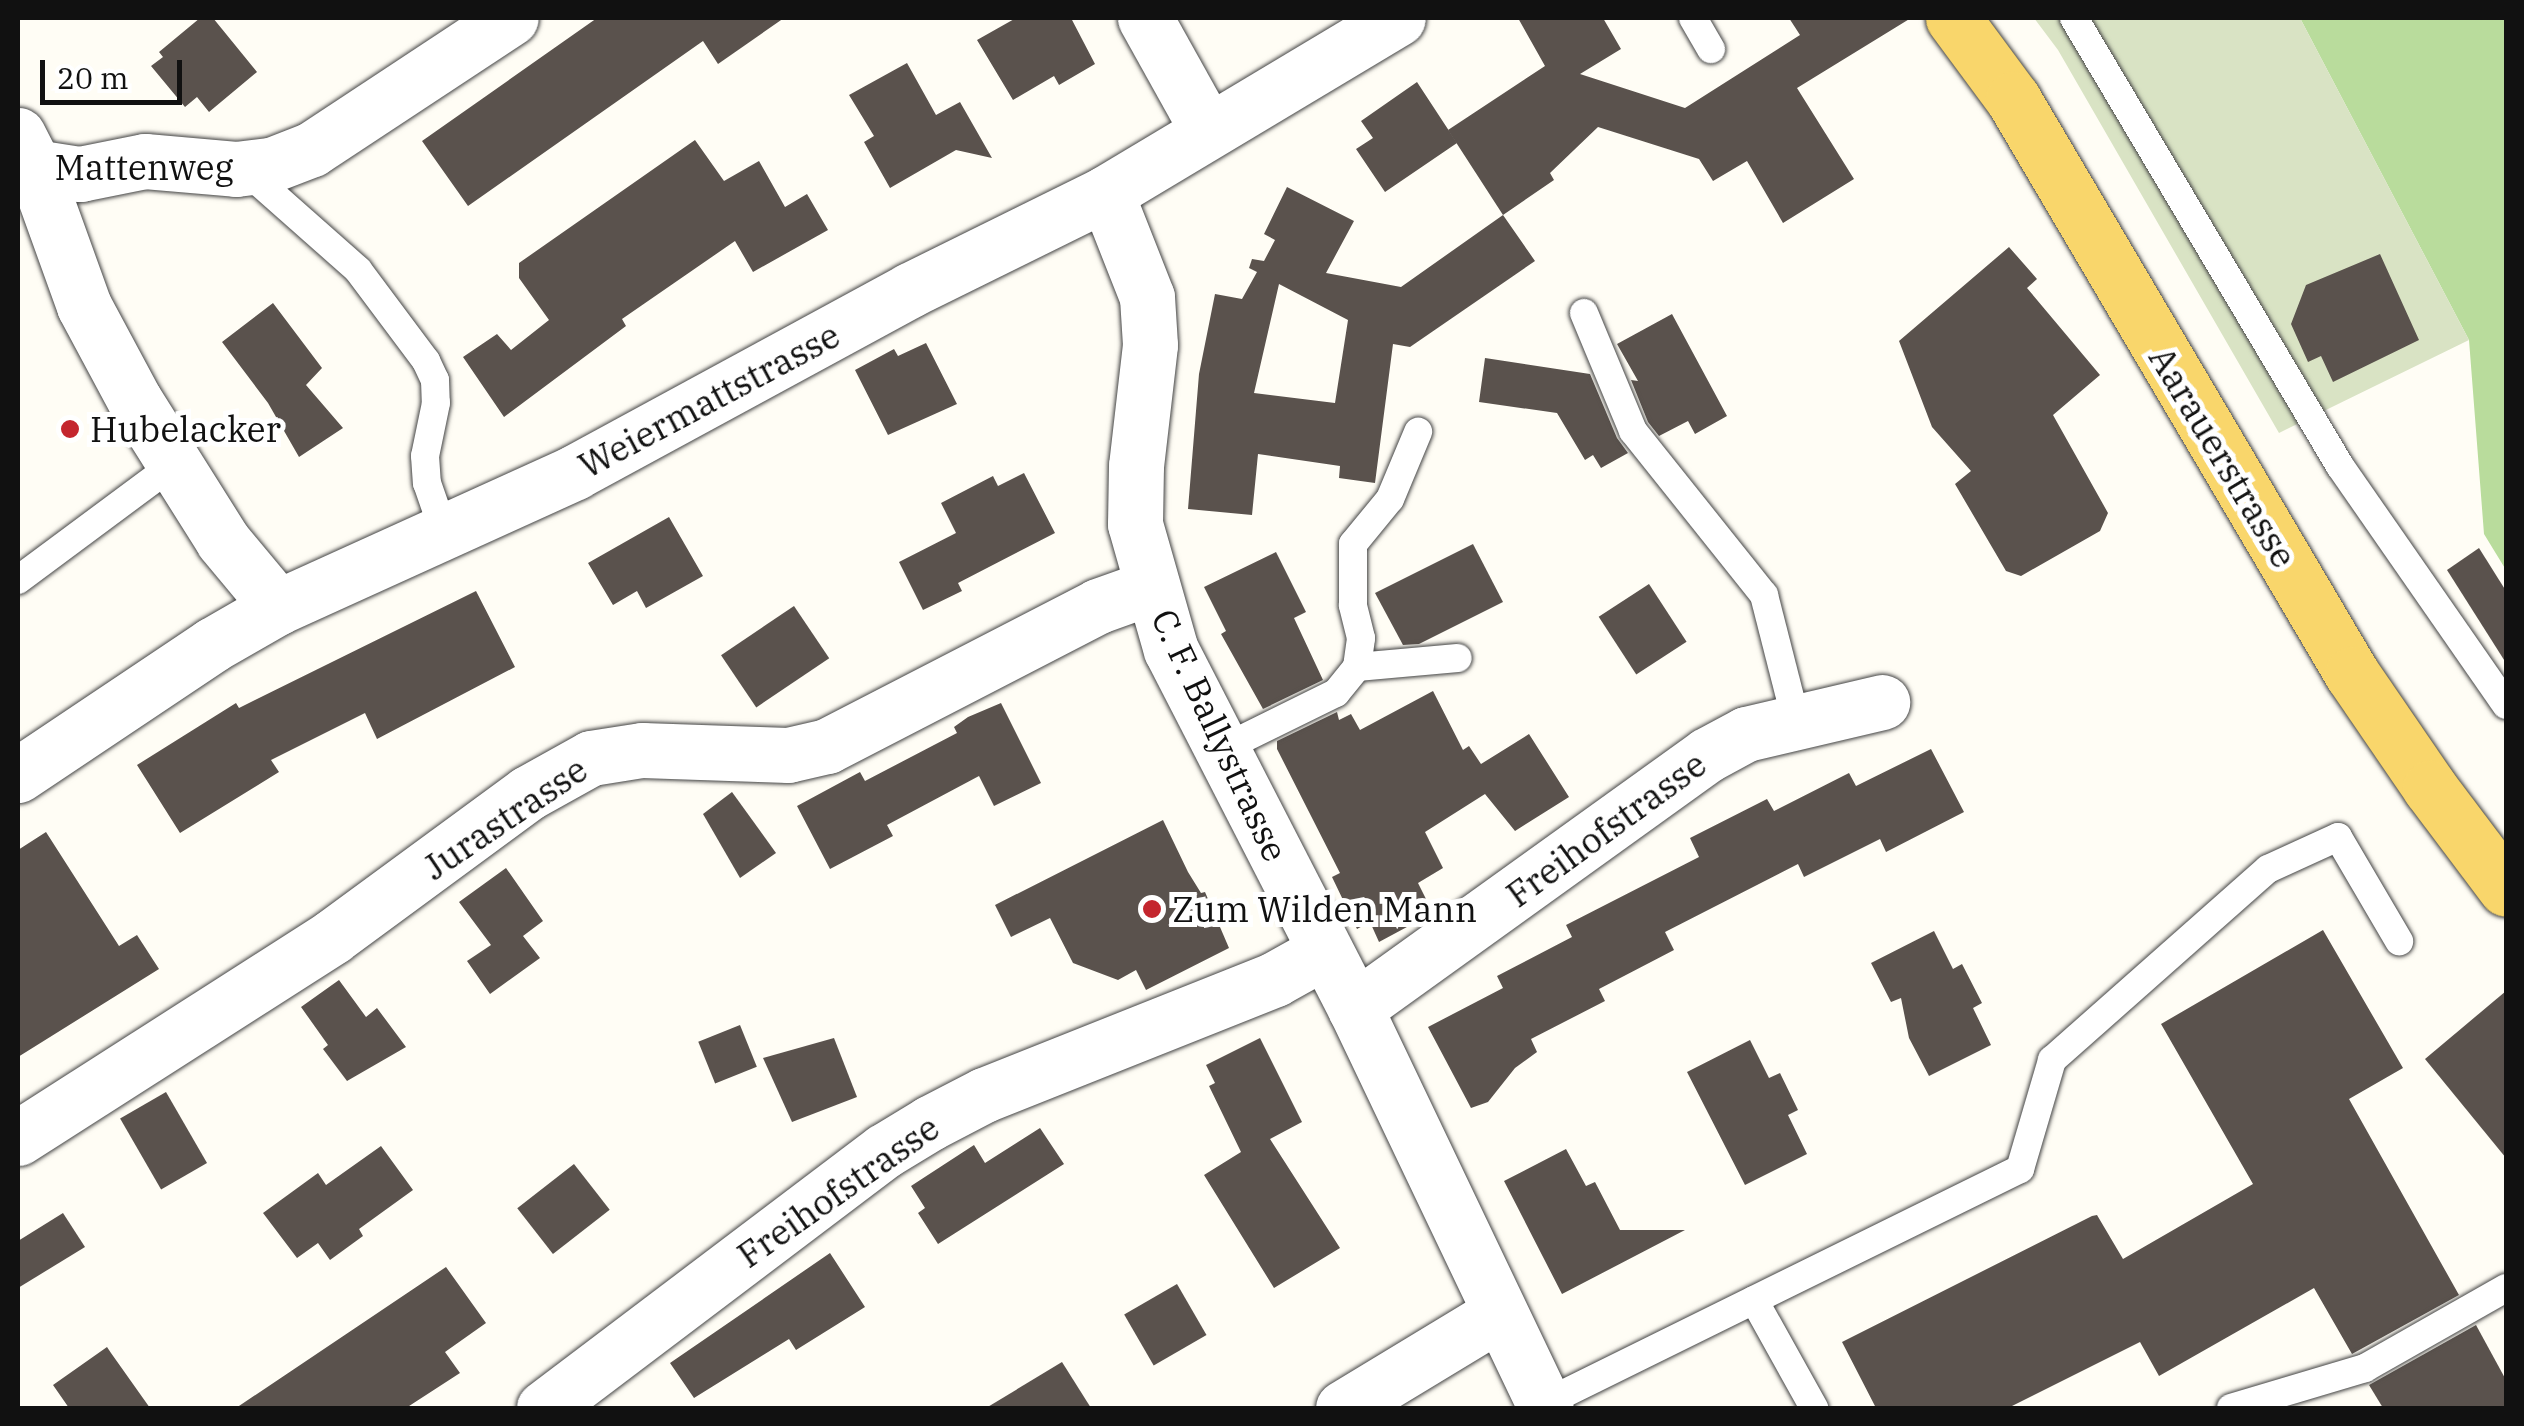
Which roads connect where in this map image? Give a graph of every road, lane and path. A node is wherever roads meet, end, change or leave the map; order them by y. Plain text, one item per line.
1 (511, 18) edge
2 (1144, 18) edge
3 (1398, 18) edge
4 (1693, 18) edge
5 (1953, 18) edge
6 (2074, 18) edge
7 (1711, 49) dead end
8 (1208, 131) junction
9 (26, 151) edge
10 (242, 168) junction
11 (1106, 192) junction
12 (1584, 312) dead end
13 (1418, 432) dead end
14 (174, 465) junction
15 (444, 532) junction
16 (18, 580) edge
17 (1150, 587) junction
18 (278, 608) junction
19 (1458, 658) dead end
20 (1357, 667) junction
21 (1882, 702) dead end
22 (2506, 706) edge
23 (1796, 721) junction
24 (1222, 749) junction
25 (18, 775) edge
26 (2506, 889) edge
27 (2399, 941) dead end
28 (1325, 951) junction
29 (1355, 1008) junction
30 (18, 1138) edge
31 (2506, 1288) edge
32 (1754, 1300) junction
33 (1498, 1314) junction
34 (1545, 1406) edge
35 (544, 1408) edge
36 (1343, 1408) edge
37 (1814, 1408) edge
38 (2231, 1408) edge

1 - 10 street, Mattenweg
2 - 8 street
3 - 8 street, Weiermattstrasse
4 - 7 lane
5 - 26 main road, Aarauerstrasse
6 - 22 lane
8 - 11 street, Weiermattstrasse
9 - 10 street, Mattenweg
9 - 14 street
10 - 15 lane
11 - 15 street, Weiermattstrasse
11 - 17 street, C. F. Ballystrasse
12 - 23 lane
13 - 20 lane
14 - 16 lane
14 - 18 street
15 - 18 street, Weiermattstrasse
17 - 24 street, C. F. Ballystrasse
17 - 30 street, Jurastrasse
18 - 25 street, Weiermattstrasse
19 - 20 lane
20 - 24 lane
21 - 23 street, Freihofstrasse
23 - 29 street, Freihofstrasse
24 - 28 street, C. F. Ballystrasse
27 - 32 lane
28 - 29 street, C. F. Ballystrasse
28 - 35 street, Freihofstrasse
29 - 33 street, C. F. Ballystrasse
31 - 38 lane
32 - 34 lane
32 - 37 lane
33 - 34 street, C. F. Ballystrasse
33 - 36 street

